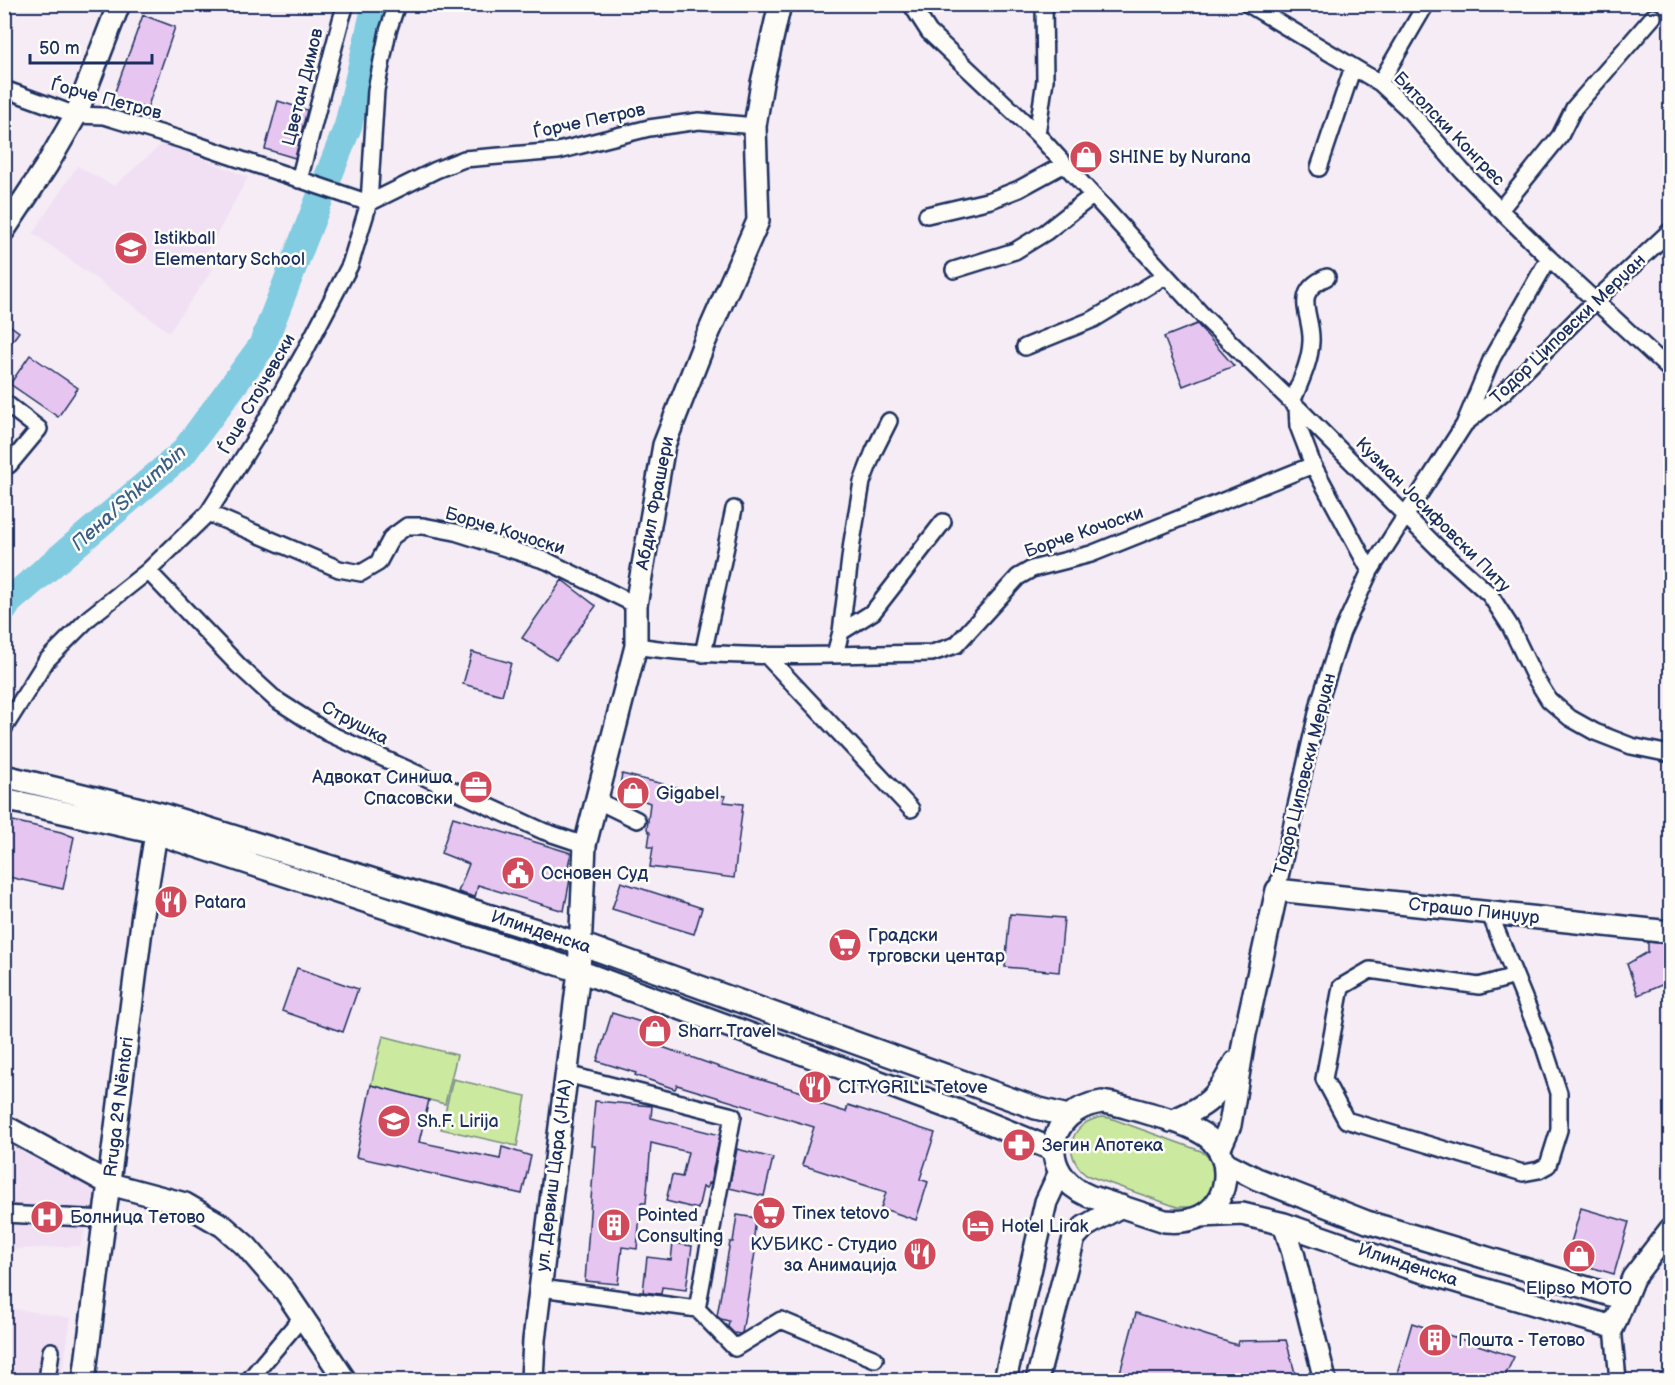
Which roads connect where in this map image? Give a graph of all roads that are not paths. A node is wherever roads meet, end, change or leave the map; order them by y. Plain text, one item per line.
1 (119, 4) edge
2 (346, 4) edge
3 (397, 4) edge
4 (780, 4) edge
5 (911, 4) edge
6 (1044, 4) edge
7 (1248, 4) edge
8 (1426, 4) edge
9 (1265, 10) edge
10 (1653, 16) dead end
11 (1353, 67) junction
12 (1380, 83) junction
13 (4, 90) edge
14 (76, 115) junction
15 (755, 126) junction
16 (1037, 134) junction
17 (1064, 165) junction
18 (1319, 168) dead end
19 (307, 182) junction
20 (1092, 196) junction
21 (369, 203) junction
22 (1500, 210) junction
23 (927, 215) dead end
24 (4, 230) edge
25 (1671, 231) edge
26 (1549, 258) junction
27 (954, 270) dead end
28 (1165, 276) junction
29 (1327, 277) dead end
30 (1596, 300) junction
31 (1025, 347) dead end
32 (1671, 370) edge
33 (4, 402) edge
34 (1295, 404) junction
35 (889, 421) dead end
36 (1464, 425) junction
37 (9, 465) dead end
38 (1313, 465) junction
39 (734, 509) dead end
40 (208, 513) junction
41 (1406, 514) junction
42 (943, 522) dead end
43 (148, 571) junction
44 (1370, 571) junction
45 (636, 605) junction
46 (841, 632) junction
47 (636, 646) junction
48 (703, 654) junction
49 (835, 654) junction
50 (766, 655) junction
51 (4, 728) edge
52 (1671, 754) edge
53 (4, 776) edge
54 (4, 799) edge
55 (598, 801) junction
56 (910, 809) dead end
57 (637, 820) dead end
58 (156, 833) junction
59 (585, 845) junction
60 (1277, 890) junction
61 (1489, 912) junction
62 (1671, 932) edge
63 (581, 944) junction
64 (579, 971) junction
65 (1515, 976) junction
66 (1244, 1045) junction
67 (566, 1074) junction
68 (1068, 1116) junction
69 (1171, 1121) junction
70 (4, 1126) edge
71 (1054, 1150) junction
72 (1221, 1156) junction
73 (1059, 1174) junction
74 (110, 1184) junction
75 (1121, 1206) junction
76 (4, 1214) edge
77 (1201, 1216) junction
78 (105, 1219) junction
79 (1284, 1224) junction
80 (1671, 1230) edge
81 (1426, 1240) junction
82 (1416, 1269) junction
83 (541, 1288) junction
84 (1624, 1299) junction
85 (697, 1309) junction
86 (303, 1316) junction
87 (1613, 1327) junction
88 (51, 1351) dead end
89 (875, 1359) dead end
90 (47, 1380) edge
91 (84, 1380) edge
92 (249, 1380) edge
93 (345, 1380) edge
94 (532, 1380) edge
95 (1005, 1380) edge
96 (1037, 1380) edge
97 (1324, 1380) edge
98 (1618, 1380) edge

1 - 14 street
2 - 19 street, Цветан Димов
3 - 21 street, Ѓоце Стојчевски
4 - 15 street, Абдил Фрашери
5 - 16 street, Кузман Јосифовски Питу
6 - 16 street
7 - 9 street, Битолски Конгрес
8 - 12 street
9 - 11 street, Битолски Конгрес
10 - 22 street
11 - 12 street, Битолски Конгрес
11 - 18 street
12 - 22 street, Битолски Конгрес
13 - 14 street, Ѓорче Петров
14 - 19 street, Ѓорче Петров
14 - 24 street
15 - 21 street, Ѓорче Петров
15 - 45 street, Абдил Фрашери
16 - 17 street, Кузман Јосифовски Питу
17 - 20 street, Кузман Јосифовски Питу
17 - 23 street
19 - 21 street, Ѓорче Петров
20 - 27 street
20 - 28 street, Кузман Јосифовски Питу
21 - 40 street, Ѓоце Стојчевски
22 - 26 street, Битолски Конгрес
25 - 30 street, Тодор Циповски Мерџан
26 - 30 street, Битолски Конгрес
26 - 36 street, Тодор Циповски Мерџан
28 - 31 street
28 - 34 street, Кузман Јосифовски Питу
29 - 34 street
30 - 32 street, Битолски Конгрес
30 - 36 street, Тодор Циповски Мерџан
33 - 37 street
34 - 38 street
34 - 41 street, Кузман Јосифовски Питу
35 - 46 street
36 - 41 street, Тодор Циповски Мерџан
38 - 44 street
38 - 49 street, Борче Кочоски
39 - 48 street
40 - 43 street, Ѓоце Стојчевски
40 - 45 street, Борче Кочоски
41 - 44 street, Тодор Циповски Мерџан
41 - 52 street, Кузман Јосифовски Питу
42 - 46 street
43 - 51 street, Ѓоце Стојчевски
43 - 59 street, Струшка
44 - 60 street, Тодор Циповски Мерџан
45 - 47 street, Абдил Фрашери
46 - 49 street
47 - 48 street, Борче Кочоски
47 - 55 street, Абдил Фрашери
48 - 50 street, Борче Кочоски
49 - 50 street, Борче Кочоски
50 - 56 street
53 - 63 street, Илинденска
54 - 58 street, Илинденска
55 - 57 street
55 - 59 street, Абдил Фрашери
58 - 64 street, Илинденска
58 - 74 street, Rruga 29 Nëntori
59 - 63 street, Абдил Фрашери
60 - 61 street, Страшо Пинџур
60 - 66 street, Тодор Циповски Мерџан
61 - 62 street, Страшо Пинџур
61 - 65 street
63 - 64 street, ул. Дервиш Цара (ЈНА)
63 - 68 street, Илинденска
64 - 67 street, ул. Дервиш Цара (ЈНА)
64 - 71 street, Илинденска
65 - 65 street
66 - 69 street
66 - 72 street, Тодор Циповски Мерџан
67 - 83 street, ул. Дервиш Цара (ЈНА)
67 - 85 street
68 - 69 street, Илинденска
68 - 71 street
69 - 72 street, Илинденска
70 - 74 street
71 - 73 street
72 - 77 street
72 - 81 street, Илинденска
73 - 75 street, Илинденска
73 - 95 street
74 - 78 street, Rruga 29 Nëntori
74 - 86 street
75 - 77 street, Илинденска
75 - 96 street
76 - 78 street
77 - 79 street, Илинденска
78 - 91 street, Rruga 29 Nëntori
79 - 82 street, Илинденска
79 - 97 street
80 - 84 street
81 - 82 street
81 - 84 street, Илинденска
82 - 87 street, Илинденска
83 - 85 street
83 - 94 street, ул. Дервиш Цара (ЈНА)
84 - 87 street
85 - 89 street
86 - 92 street
86 - 93 street
87 - 98 street
88 - 90 street

